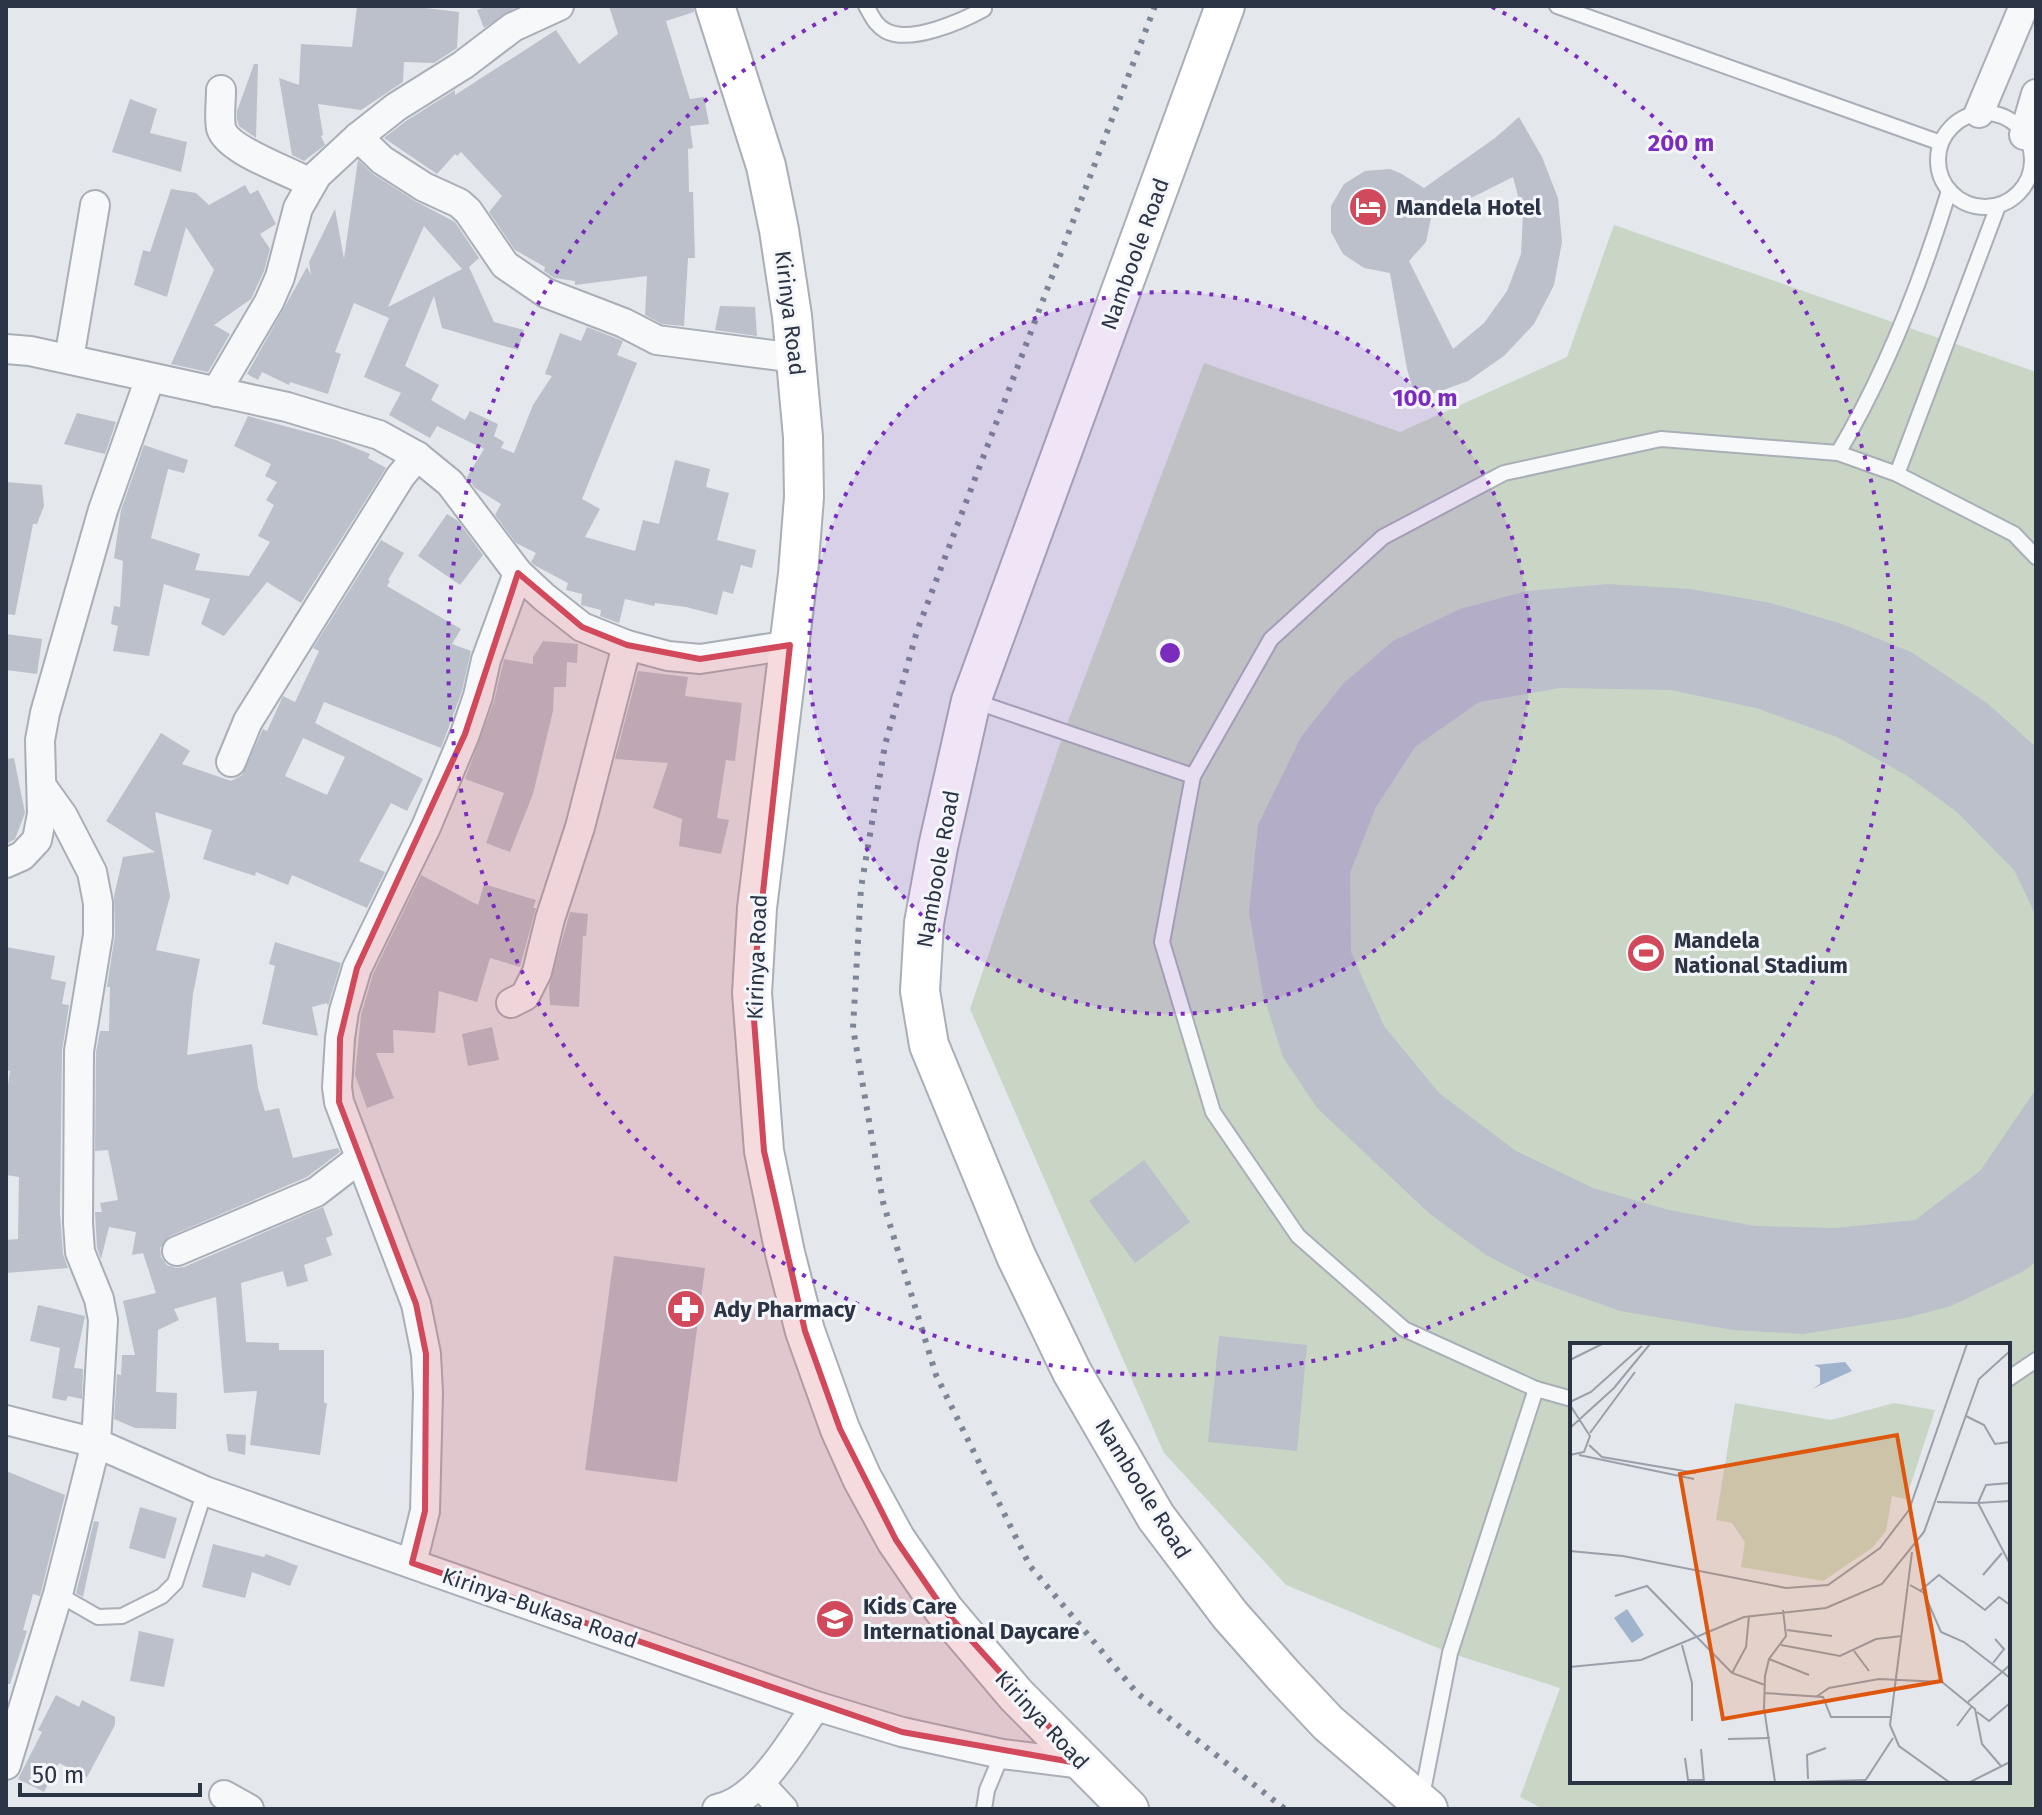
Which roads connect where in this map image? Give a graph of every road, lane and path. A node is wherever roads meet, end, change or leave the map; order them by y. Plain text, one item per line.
1 (559, 6) edge
2 (715, 6) edge
3 (866, 6) edge
4 (1225, 6) edge
5 (1557, 6) edge
6 (2024, 6) edge
7 (984, 9) dead end
8 (221, 90) dead end
9 (2036, 94) edge
10 (1979, 113) junction
11 (2024, 135) junction
12 (358, 137) junction
13 (1941, 143) junction
14 (2033, 171) edge
15 (310, 183) junction
16 (1949, 191) junction
17 (95, 205) dead end
18 (1998, 206) junction
19 (6, 349) edge
20 (796, 358) junction
21 (69, 359) junction
22 (150, 378) junction
23 (216, 392) junction
24 (1838, 453) junction
25 (417, 456) junction
26 (1897, 474) junction
27 (2036, 557) edge
28 (518, 573) junction
29 (627, 645) junction
30 (790, 645) junction
31 (971, 701) junction
32 (231, 762) dead end
33 (1193, 776) junction
34 (43, 788) junction
35 (6, 863) edge
36 (511, 1003) dead end
37 (359, 1159) junction
38 (177, 1251) dead end
39 (2036, 1360) edge
40 (2010, 1378) edge
41 (1536, 1389) junction
42 (1570, 1398) edge
43 (6, 1420) edge
44 (96, 1443) junction
45 (205, 1491) junction
46 (412, 1563) junction
47 (58, 1594) junction
48 (816, 1706) junction
49 (1002, 1754) junction
50 (1083, 1764) junction
51 (6, 1765) edge
52 (760, 1784) junction
53 (224, 1795) dead end
54 (1424, 1807) edge
55 (249, 1809) edge
56 (717, 1809) edge
57 (783, 1809) edge
58 (984, 1809) edge
59 (1129, 1809) edge

1 - 12 street
2 - 20 street, Kirinya Road
3 - 7 lane
4 - 31 street, Namboole Road
5 - 13 lane
6 - 10 street
8 - 15 street
9 - 11 street
10 - 11 lane
10 - 13 lane
11 - 14 lane
12 - 15 street
12 - 20 street
13 - 16 lane
14 - 18 lane
15 - 23 street
16 - 18 lane
16 - 24 lane
17 - 21 street
18 - 26 lane
19 - 21 street
20 - 30 street, Kirinya Road
21 - 22 street
22 - 23 street
22 - 34 street
23 - 25 street
24 - 26 lane
24 - 33 lane
25 - 28 street
25 - 32 street
26 - 27 lane
28 - 29 street
28 - 37 street
29 - 30 street
29 - 36 street
30 - 50 street, Kirinya Road
31 - 33 lane
31 - 54 street, Namboole Road
33 - 41 lane
34 - 35 street
34 - 44 street
37 - 38 street
37 - 46 street
39 - 40 lane
41 - 42 lane
41 - 54 lane
43 - 44 street, Kirinya-Bukasa Road
44 - 45 street, Kirinya-Bukasa Road
44 - 47 street
45 - 46 street, Kirinya-Bukasa Road
45 - 47 lane
46 - 48 street, Kirinya-Bukasa Road
47 - 51 street
48 - 49 street, Kirinya-Bukasa Road
48 - 52 street
49 - 50 street, Kirinya-Bukasa Road
49 - 58 lane
50 - 59 street, Kirinya Road
52 - 56 street
52 - 57 street
53 - 55 street

